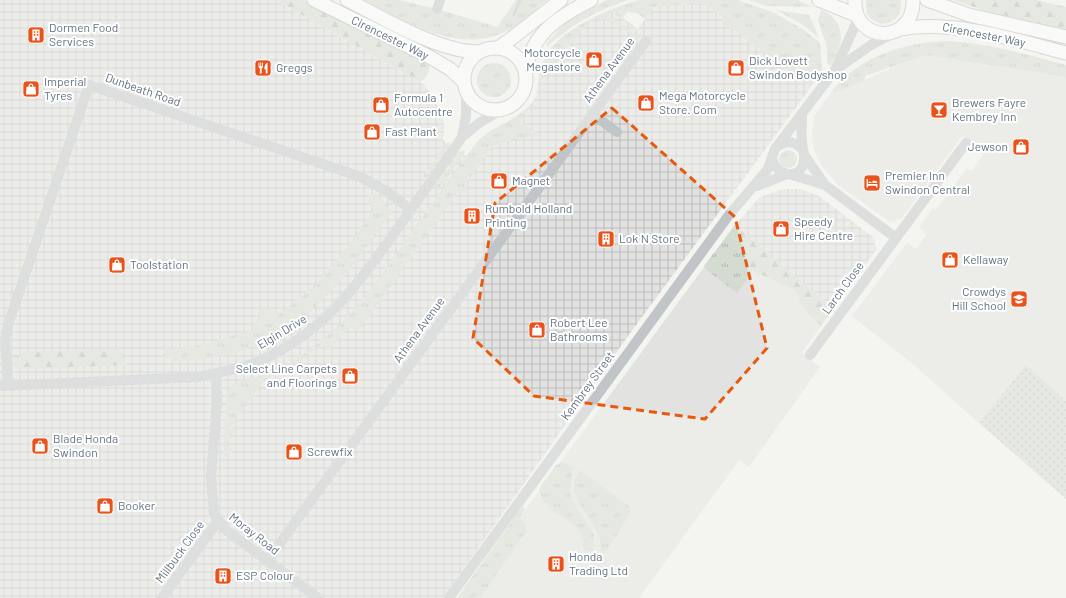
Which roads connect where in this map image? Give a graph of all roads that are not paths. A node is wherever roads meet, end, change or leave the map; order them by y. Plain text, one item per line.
1 (314, 0) edge
2 (347, 0) edge
3 (561, 0) edge
4 (591, 0) edge
5 (819, 0) edge
6 (855, 0) edge
7 (912, 0) edge
8 (926, 0) edge
9 (857, 17) junction
10 (898, 30) junction
11 (1066, 37) edge
12 (646, 41) dead end
13 (498, 48) junction
14 (479, 52) junction
15 (1066, 53) edge
16 (836, 70) junction
17 (525, 72) junction
18 (464, 86) junction
19 (502, 110) junction
20 (592, 114) junction
21 (802, 116) junction
22 (617, 132) dead end
23 (462, 137) junction
24 (966, 143) dead end
25 (778, 146) junction
26 (804, 154) junction
27 (772, 159) junction
28 (788, 174) junction
29 (825, 185) junction
30 (750, 190) junction
31 (411, 210) junction
32 (896, 238) junction
33 (810, 355) dead end
34 (216, 373) junction
35 (4, 386) edge
36 (218, 521) junction
37 (267, 561) junction
38 (162, 598) edge
39 (318, 598) edge
40 (449, 598) edge

1 - 18 main road, Cirencester Way
2 - 14 main road, Cirencester Way
3 - 13 main road
4 - 17 main road
5 - 9 main road
6 - 9 main road
7 - 10 main road
8 - 11 main road, Cirencester Way
9 - 10 main road, Cirencester Way
9 - 16 street, Kembrey Street
10 - 15 main road, Cirencester Way
10 - 16 street, Kembrey Street
12 - 20 street, Athena Avenue
13 - 14 main road
13 - 17 main road
14 - 18 main road
16 - 21 street, Kembrey Street
17 - 19 main road
18 - 19 main road
18 - 23 street, Elgin Drive
19 - 23 street, Elgin Drive
20 - 22 street, Athena Avenue
20 - 37 street, Athena Avenue
21 - 25 street, Kembrey Street
21 - 26 street
23 - 31 street, Elgin Drive
24 - 32 street, Larch Close
25 - 26 street
25 - 27 street, Kembrey Street
26 - 28 street, Kembrey Street
26 - 29 street
27 - 28 street
27 - 30 street, Kembrey Street
28 - 29 street
28 - 30 street, Kembrey Street
29 - 32 street
30 - 40 street, Kembrey Street
31 - 34 street, Elgin Drive
31 - 35 street, Dunbeath Road
32 - 33 street, Larch Close
34 - 35 street, Elgin Drive
34 - 36 street, Moray Road
36 - 37 street, Moray Road
36 - 38 street, Millbuck Close
37 - 39 street, Moray Road

